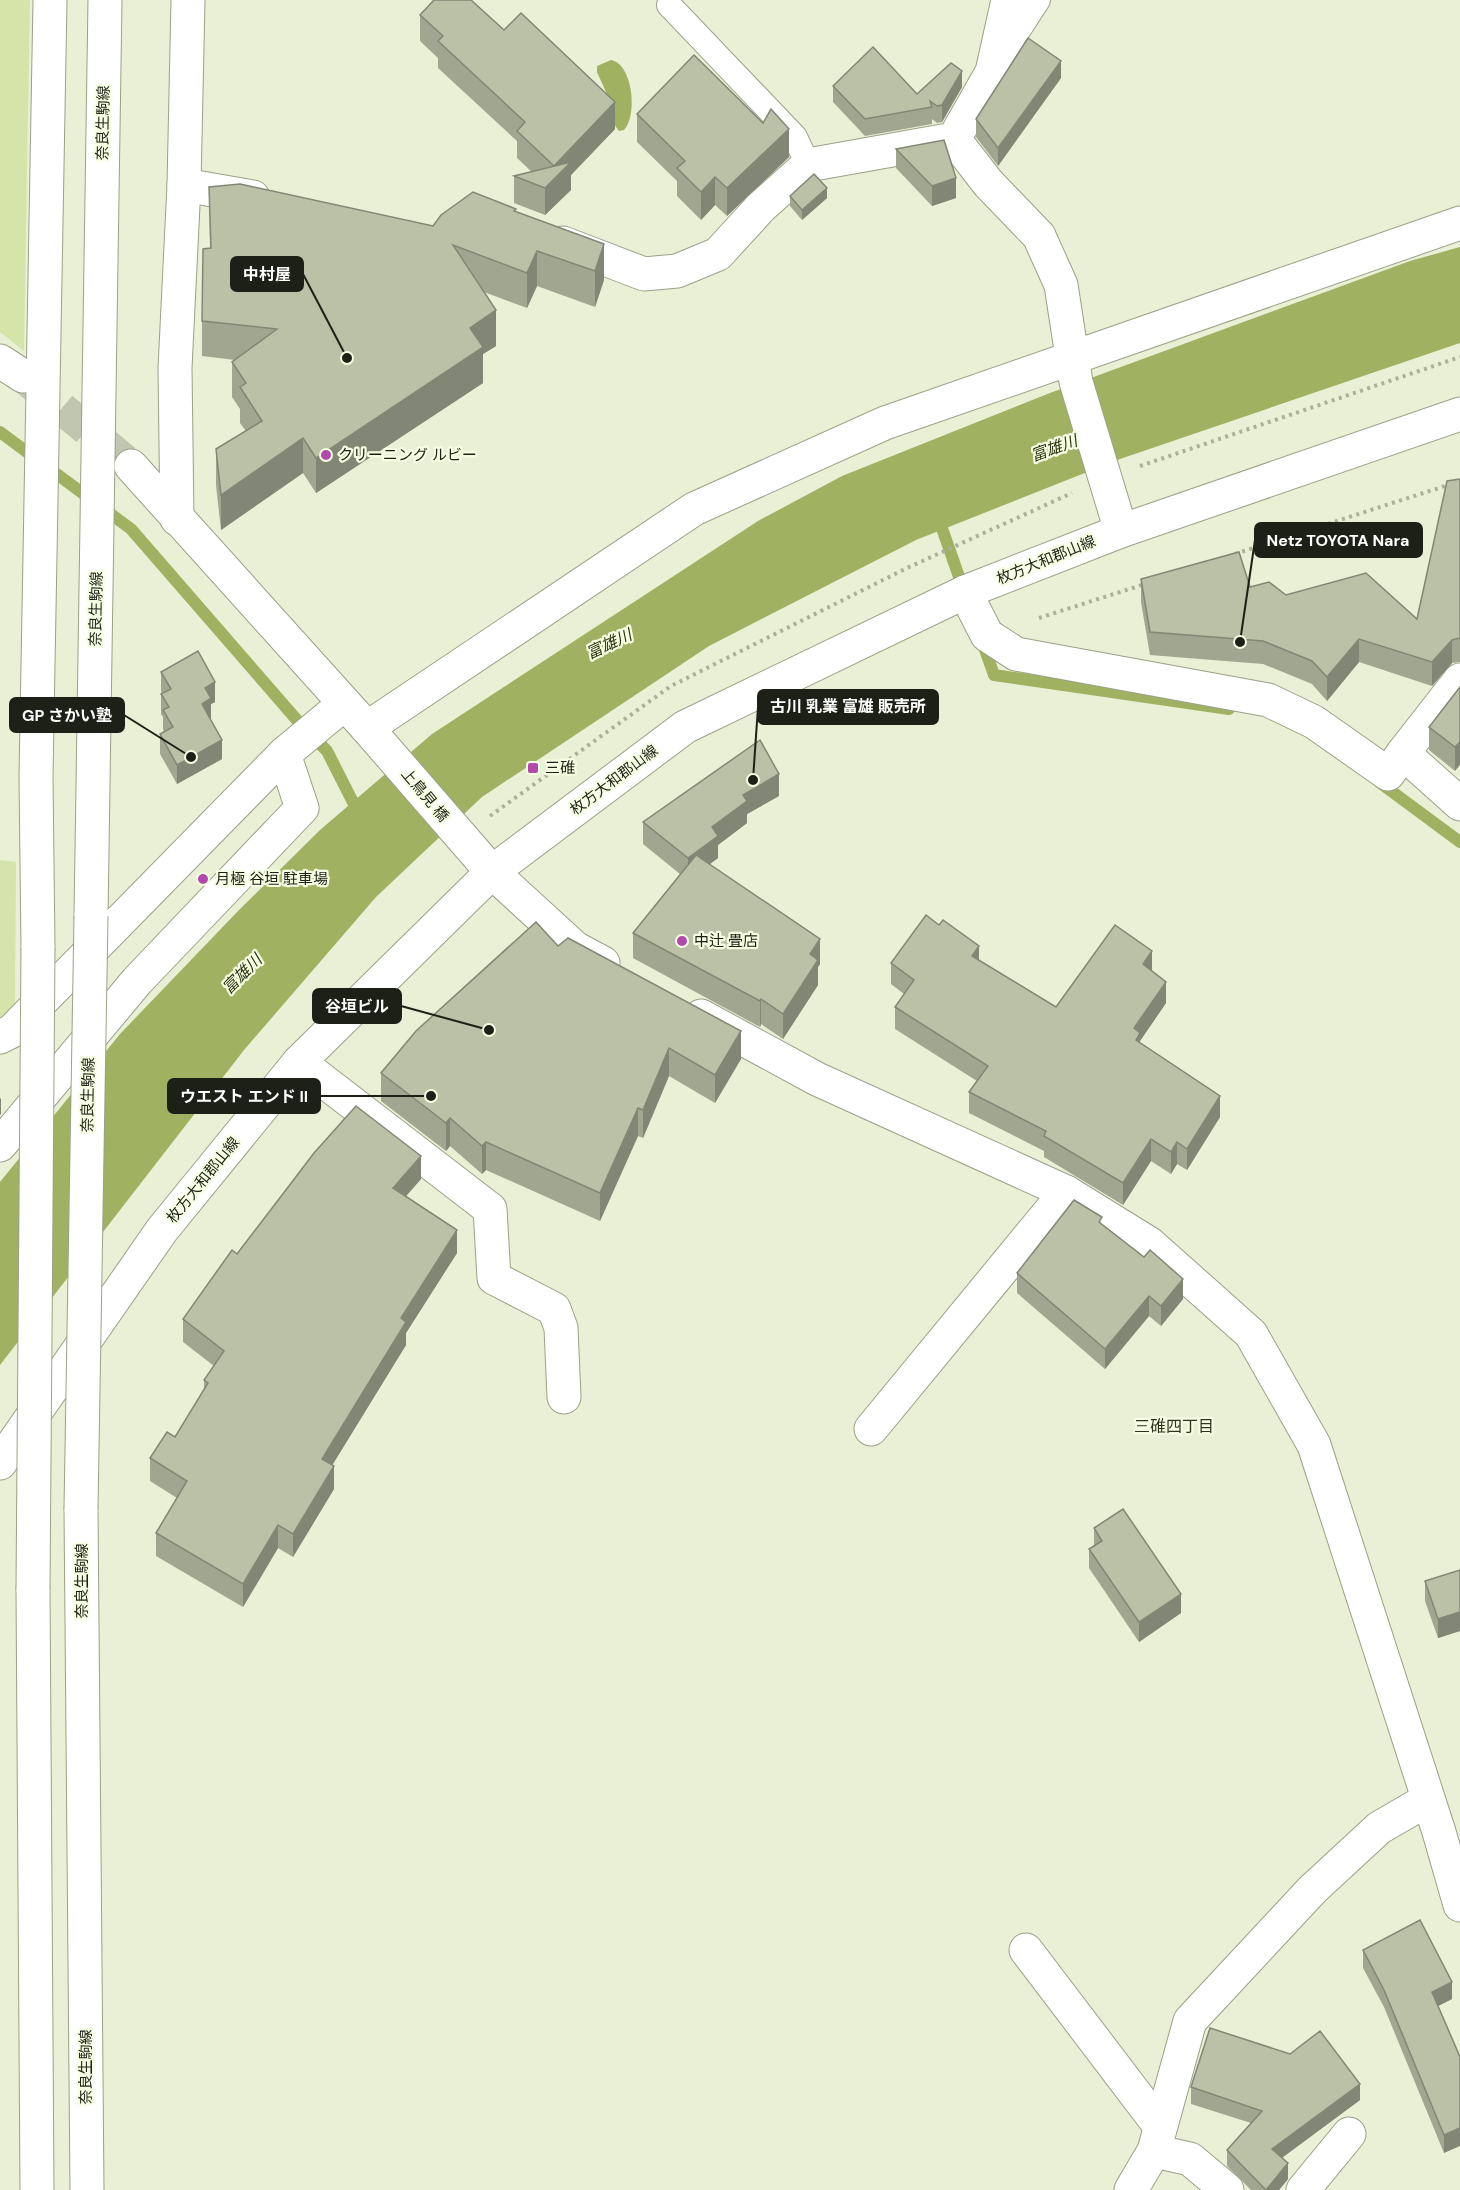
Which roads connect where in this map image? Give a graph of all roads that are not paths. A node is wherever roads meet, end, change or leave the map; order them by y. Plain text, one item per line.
1 (50, 0) edge
2 (105, 0) edge
3 (188, 0) edge
4 (1008, 0) edge
5 (1038, 0) edge
6 (669, 5) dead end
7 (992, 72) junction
8 (954, 139) junction
9 (808, 165) junction
10 (184, 184) junction
11 (288, 204) edge
12 (1460, 223) edge
13 (535, 231) edge
14 (1074, 370) junction
15 (1460, 414) edge
16 (131, 466) tunnel mouth
17 (177, 519) junction
18 (1121, 531) junction
19 (965, 592) junction
20 (1460, 680) edge
21 (344, 704) junction
22 (366, 728) junction
23 (1403, 753) junction
24 (284, 754) junction
25 (1460, 804) edge
26 (492, 872) junction
27 (627, 977) edge
28 (670, 999) edge
29 (0, 1037) edge
30 (299, 1062) junction
31 (0, 1145) edge
32 (1066, 1192) junction
33 (564, 1397) dead end
34 (871, 1429) dead end
35 (0, 1464) edge
36 (1427, 1800) junction
37 (1450, 1829) edge
38 (1460, 1905) edge
39 (1026, 1950) dead end
40 (1348, 2134) dead end
41 (1157, 2138) junction
42 (37, 2190) edge
43 (87, 2190) edge
44 (1131, 2190) edge
45 (1227, 2190) edge
46 (1303, 2190) edge

1 - 42 street, bridge
2 - 43 street, 奈良生駒線, bridge
3 - 10 street
4 - 7 street
5 - 7 lane
6 - 9 lane
7 - 8 street
8 - 9 street
8 - 14 street
9 - 13 street
10 - 11 street
10 - 17 street
12 - 14 street
14 - 18 street
14 - 22 street
15 - 18 street, 枚方大和郡山線
16 - 17 street, 上鳥見 橋
17 - 21 street, 上鳥見 橋
18 - 19 street, 枚方大和郡山線
19 - 23 street
19 - 26 street, 枚方大和郡山線
20 - 23 street
21 - 22 street, 上鳥見 橋
21 - 24 street
22 - 26 street, 上鳥見 橋
23 - 25 street
24 - 29 street
24 - 31 street
26 - 27 street, 上鳥見 橋
26 - 30 street, 枚方大和郡山線
28 - 32 street
30 - 33 street
30 - 35 street, 枚方大和郡山線
32 - 34 street
32 - 36 street
36 - 37 street
36 - 41 street
37 - 38 street
39 - 41 street
40 - 46 street
41 - 44 street
41 - 45 street

